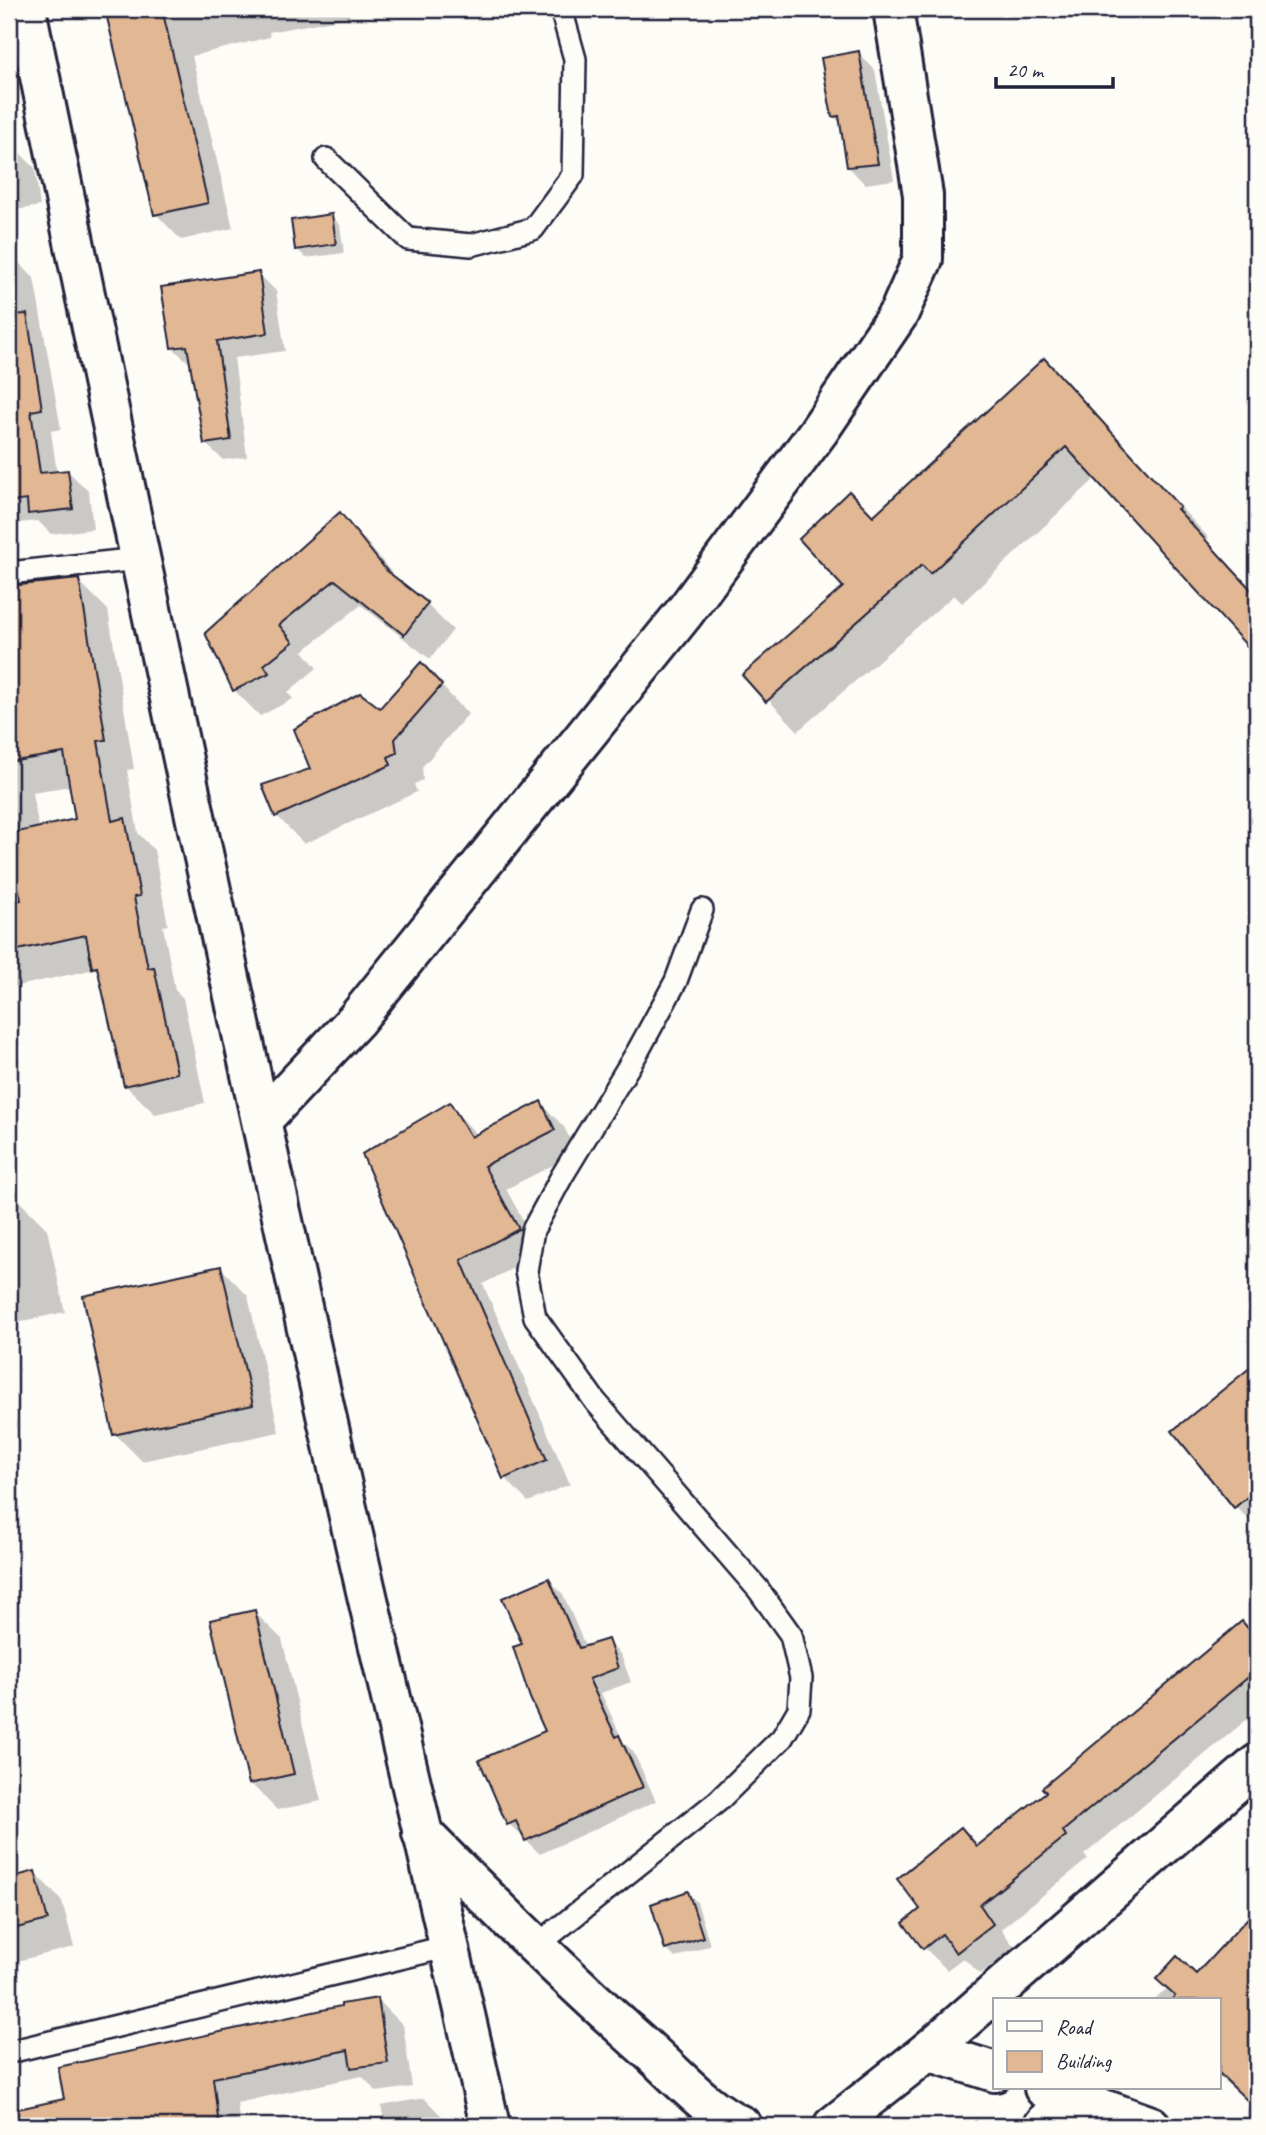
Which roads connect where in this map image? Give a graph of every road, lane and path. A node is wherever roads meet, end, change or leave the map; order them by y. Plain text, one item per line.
1 (26, 9) edge
2 (561, 9) edge
3 (893, 9) edge
4 (326, 159) dead end
5 (139, 559) junction
6 (9, 573) edge
7 (702, 910) dead end
8 (262, 1120) junction
9 (1257, 1764) edge
10 (421, 1833) junction
11 (450, 1946) junction
12 (535, 1947) junction
13 (928, 2051) junction
14 (9, 2052) edge
15 (993, 2071) edge
16 (1056, 2092) edge
17 (490, 2126) edge
18 (742, 2126) edge
19 (833, 2126) edge
20 (1043, 2126) edge
21 (1152, 2126) edge

1 - 5 street
2 - 4 lane
3 - 8 street
5 - 6 lane
5 - 8 street
7 - 12 lane
8 - 10 street
9 - 13 street
10 - 11 street
10 - 12 street
11 - 14 lane
11 - 17 street
12 - 18 street
13 - 15 street
13 - 19 street
16 - 20 street
16 - 21 street

